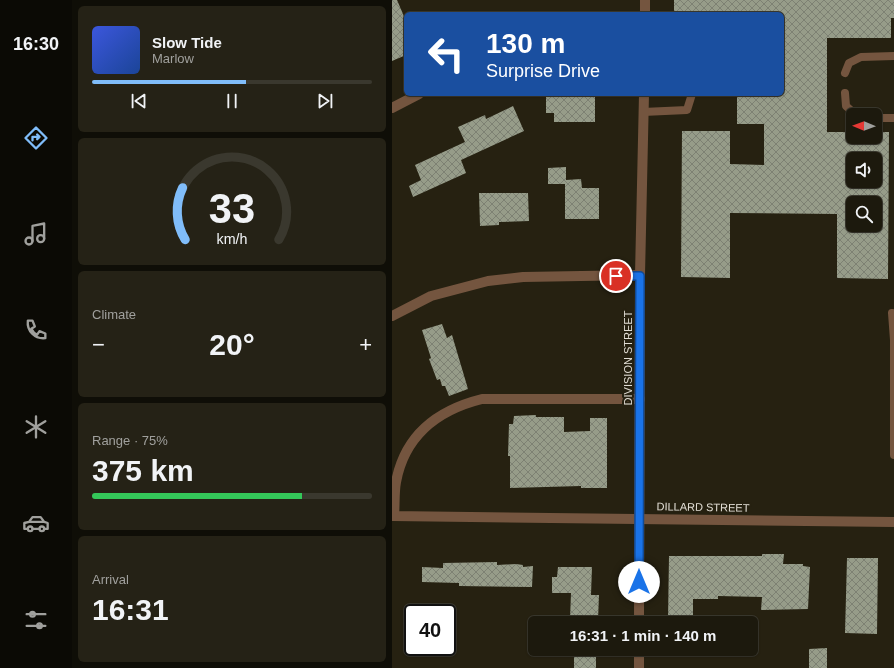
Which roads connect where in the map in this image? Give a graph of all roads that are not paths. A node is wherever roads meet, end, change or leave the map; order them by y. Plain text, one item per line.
1 (645, 0) edge
2 (645, 12) edge
3 (894, 56) edge
4 (845, 72) dead end
5 (845, 93) dead end
6 (415, 96) edge
7 (644, 96) edge
8 (691, 96) edge
9 (392, 108) edge
10 (848, 108) edge
11 (643, 112) junction
12 (882, 118) edge
13 (894, 118) edge
14 (640, 276) junction
15 (892, 312) dead end
16 (392, 316) edge
17 (640, 399) junction
18 (894, 455) edge
19 (393, 516) edge
20 (640, 518) junction
21 (894, 522) edge
22 (639, 616) edge
23 (639, 656) edge
24 (639, 668) edge

1 - 2 street
3 - 4 lane
5 - 10 lane
6 - 9 street
7 - 11 street, DIVISION STREET
8 - 11 lane
11 - 14 street, DIVISION STREET
12 - 13 lane
14 - 16 street
14 - 17 street, DIVISION STREET
15 - 18 lane
17 - 19 street
17 - 20 street, DIVISION STREET
19 - 20 street, DILLARD STREET
20 - 21 street, DILLARD STREET
20 - 22 street, DIVISION STREET
23 - 24 street

